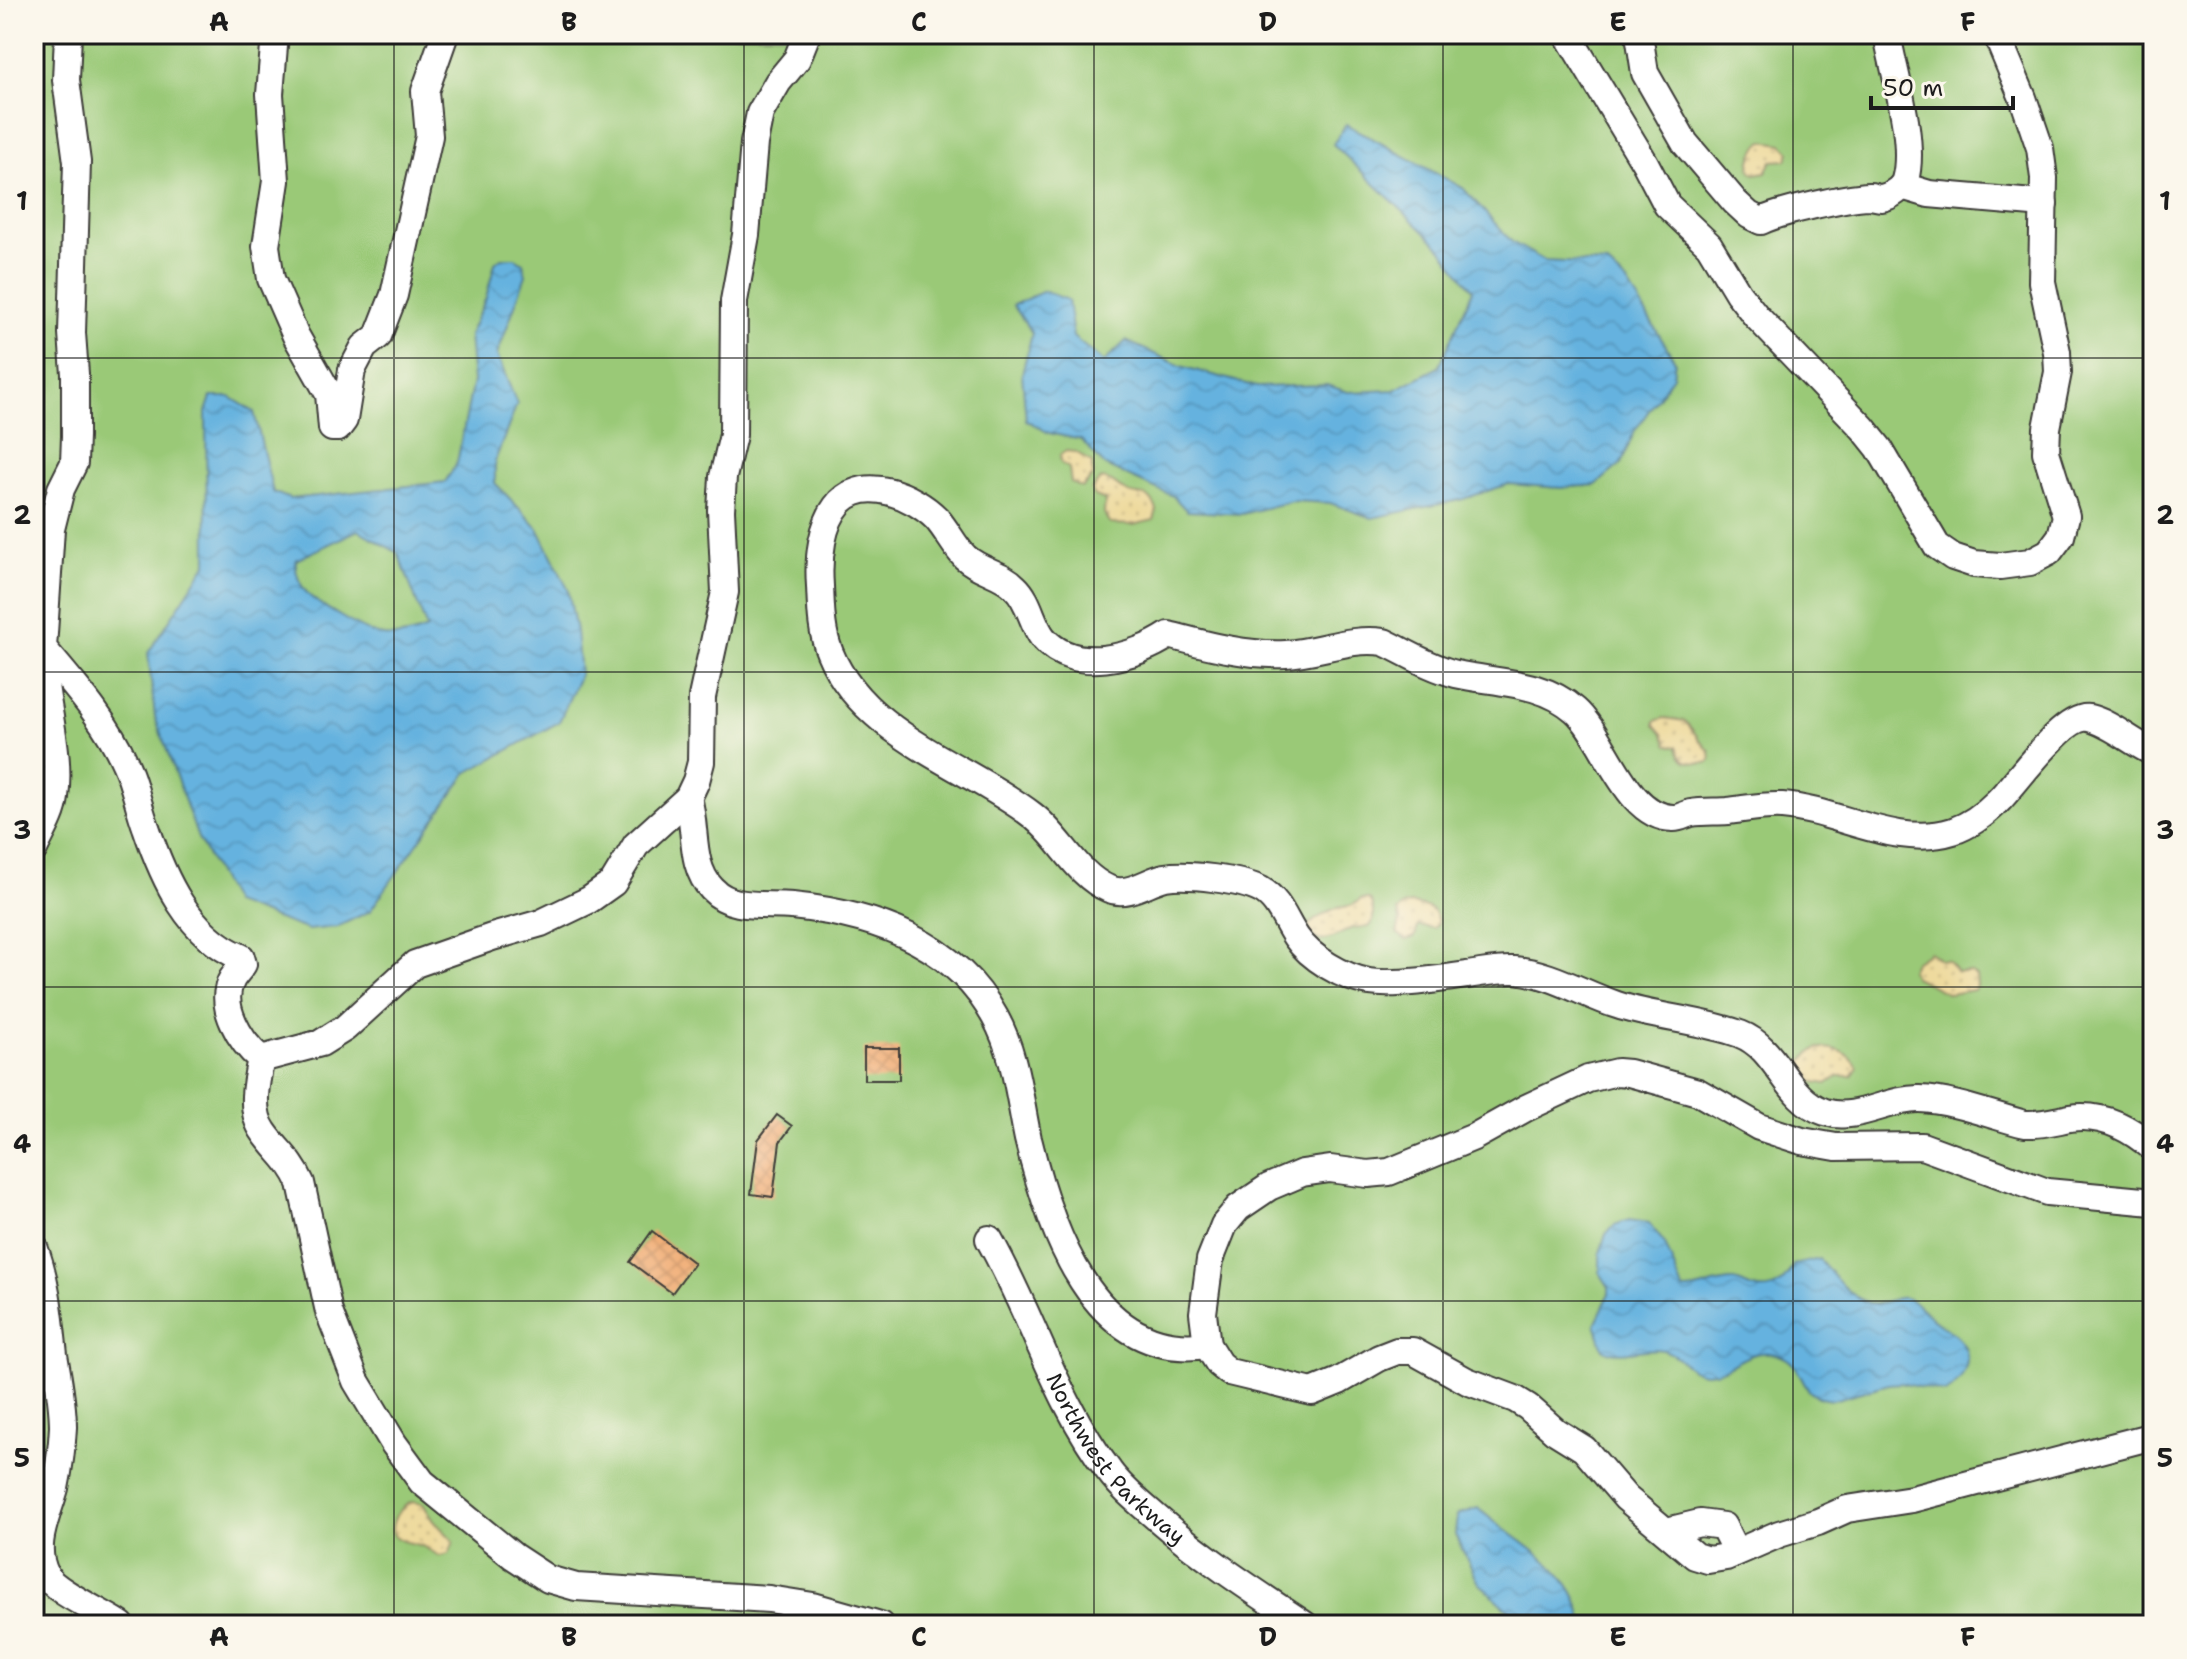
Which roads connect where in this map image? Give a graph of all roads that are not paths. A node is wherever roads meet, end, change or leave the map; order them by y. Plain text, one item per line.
1 (68, 34) edge
2 (275, 34) edge
3 (445, 34) edge
4 (807, 34) edge
5 (1567, 34) edge
6 (1639, 34) edge
7 (1887, 34) edge
8 (1999, 34) edge
9 (1902, 186) junction
10 (2044, 204) junction
11 (43, 648) junction
12 (2153, 752) edge
13 (688, 798) junction
14 (34, 849) edge
15 (261, 1059) junction
16 (2153, 1148) edge
17 (2153, 1202) edge
18 (989, 1239) dead end
19 (34, 1247) edge
20 (1207, 1345) junction
21 (2153, 1436) edge
22 (1667, 1531) junction
23 (1736, 1552) junction
24 (121, 1625) edge
25 (880, 1625) edge
26 (1305, 1625) edge

1 - 11 lane
2 - 3 lane
4 - 13 lane
5 - 10 lane
6 - 9 lane
7 - 9 lane
8 - 10 lane
9 - 10 lane
11 - 14 lane
11 - 15 lane
12 - 16 lane
13 - 15 lane
13 - 20 lane
15 - 25 lane
17 - 20 lane
18 - 26 lane, Northwest Parkway
19 - 24 lane
20 - 22 lane
21 - 23 lane
22 - 23 lane
22 - 23 lane

